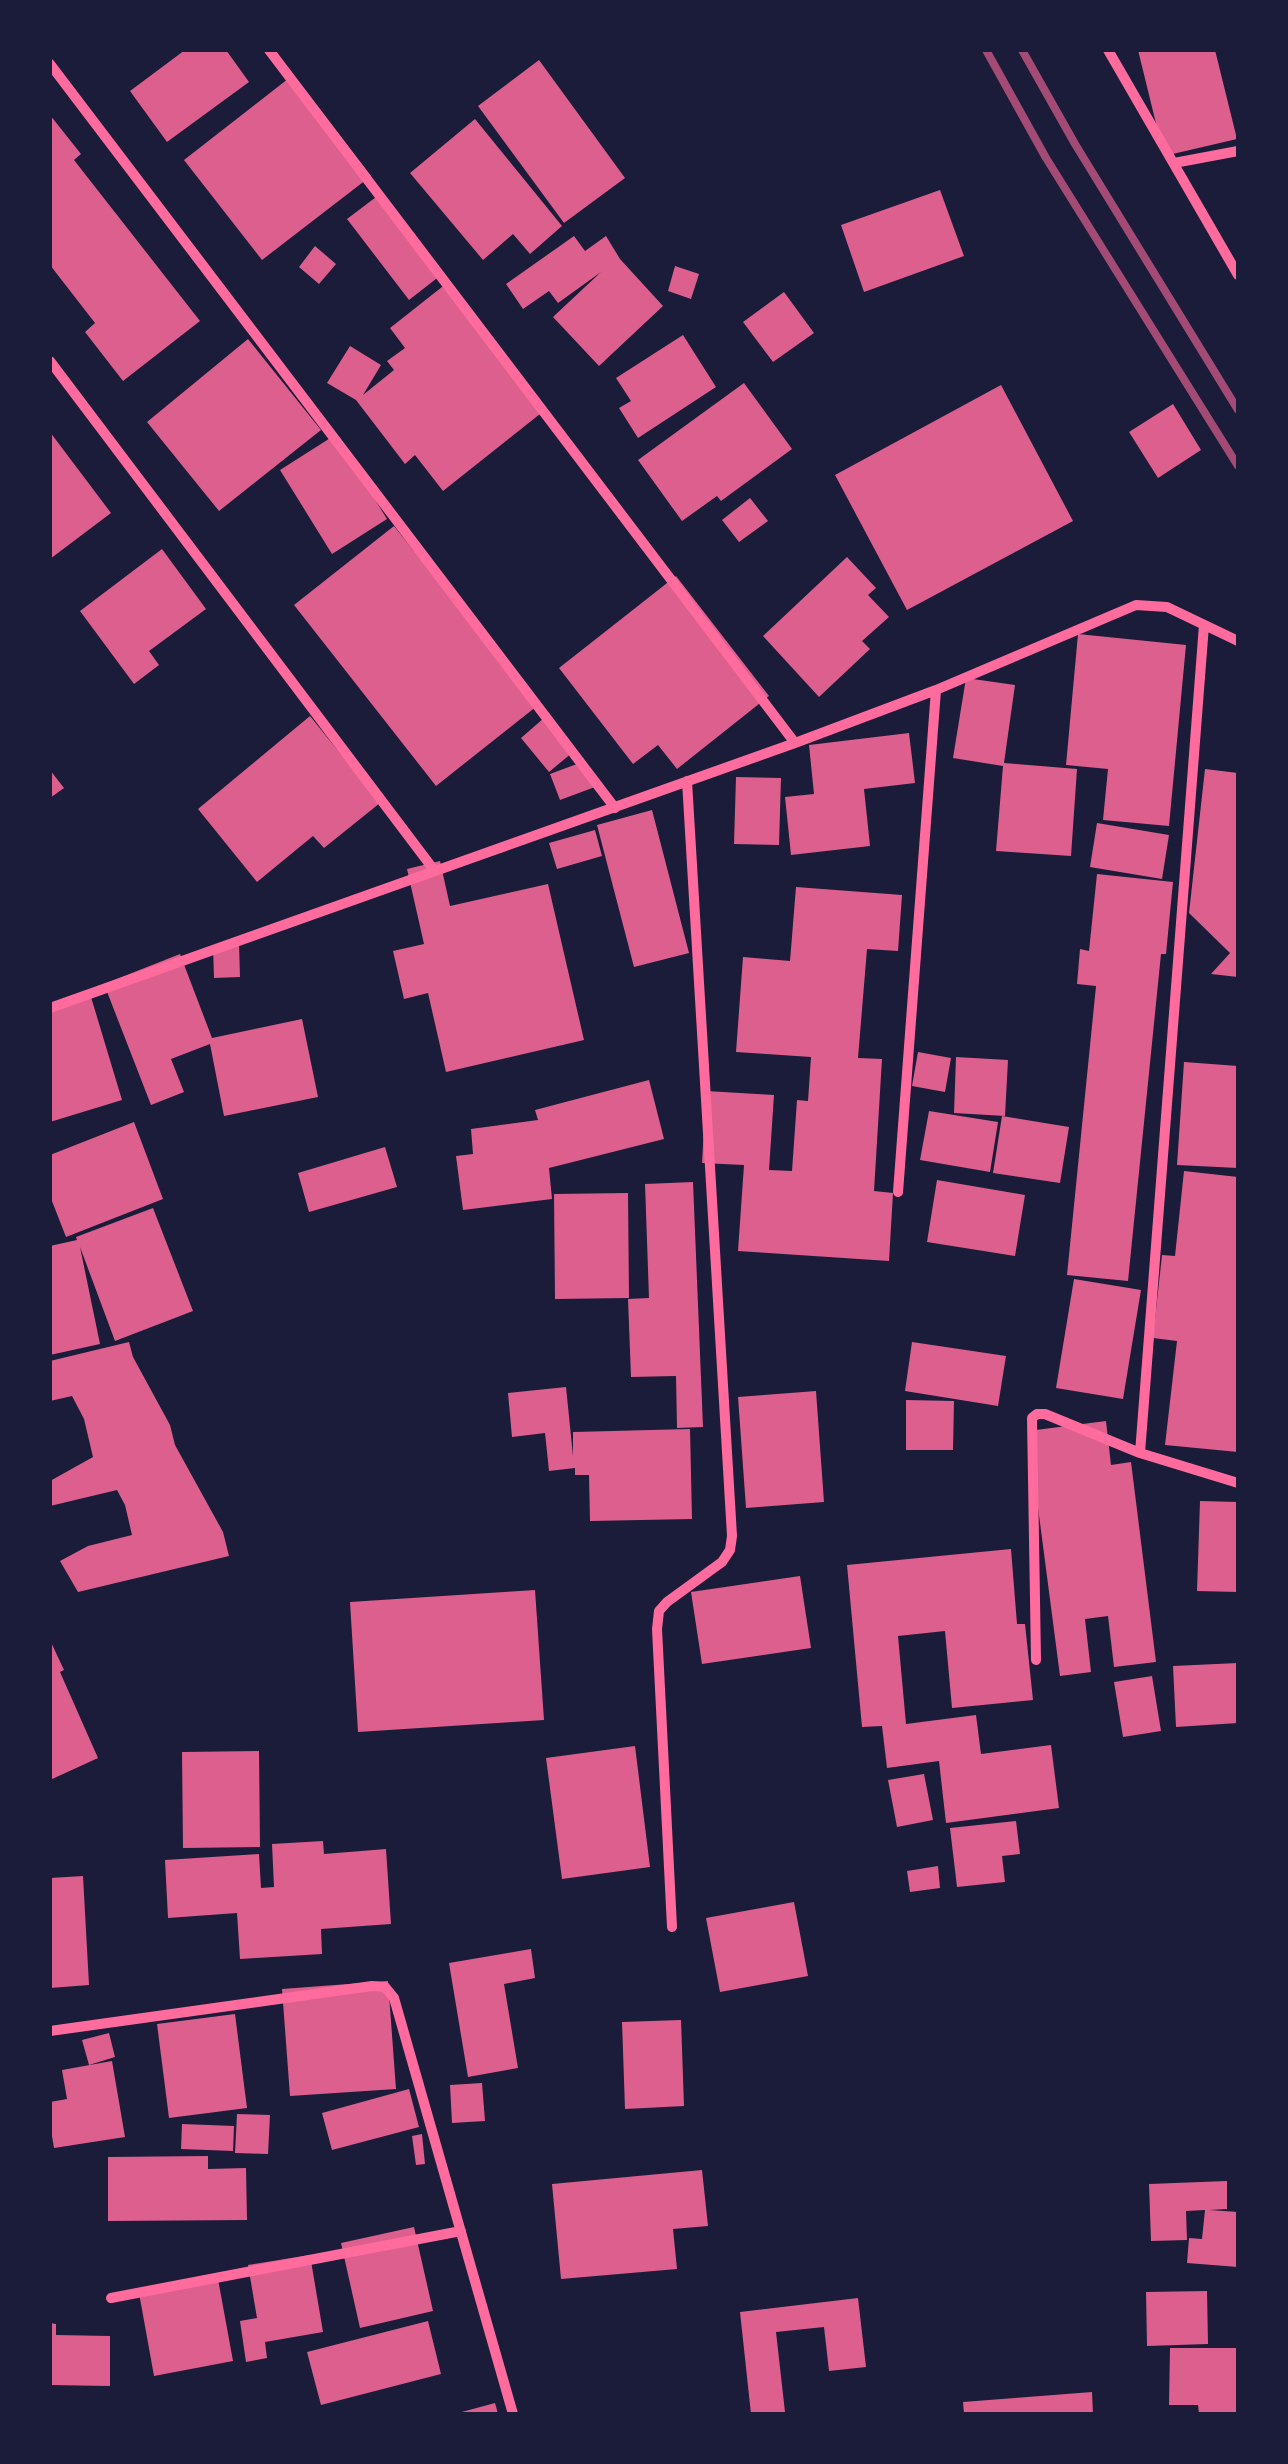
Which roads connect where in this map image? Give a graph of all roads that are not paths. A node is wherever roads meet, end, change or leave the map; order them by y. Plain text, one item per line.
1 (269, 50) edge
2 (1108, 50) edge
3 (50, 64) edge
4 (1238, 151) edge
5 (1174, 164) junction
6 (1238, 275) edge
7 (50, 361) edge
8 (1204, 624) junction
9 (1238, 642) edge
10 (936, 690) junction
11 (795, 742) junction
12 (688, 781) junction
13 (615, 808) junction
14 (434, 870) junction
15 (50, 1008) edge
16 (898, 1192) dead end
17 (1140, 1453) junction
18 (1238, 1483) edge
19 (1036, 1660) dead end
20 (672, 1927) dead end
21 (50, 2031) edge
22 (461, 2231) junction
23 (112, 2298) dead end
24 (514, 2414) edge

1 - 11 street
2 - 5 street
3 - 13 street
4 - 5 street
5 - 6 street
7 - 14 street
8 - 9 street
8 - 10 street
8 - 17 street
10 - 11 street
10 - 16 street
11 - 12 street
12 - 13 street
12 - 20 street
13 - 14 street
14 - 15 street
17 - 18 street
17 - 19 street
21 - 22 street
22 - 23 street
22 - 24 street

